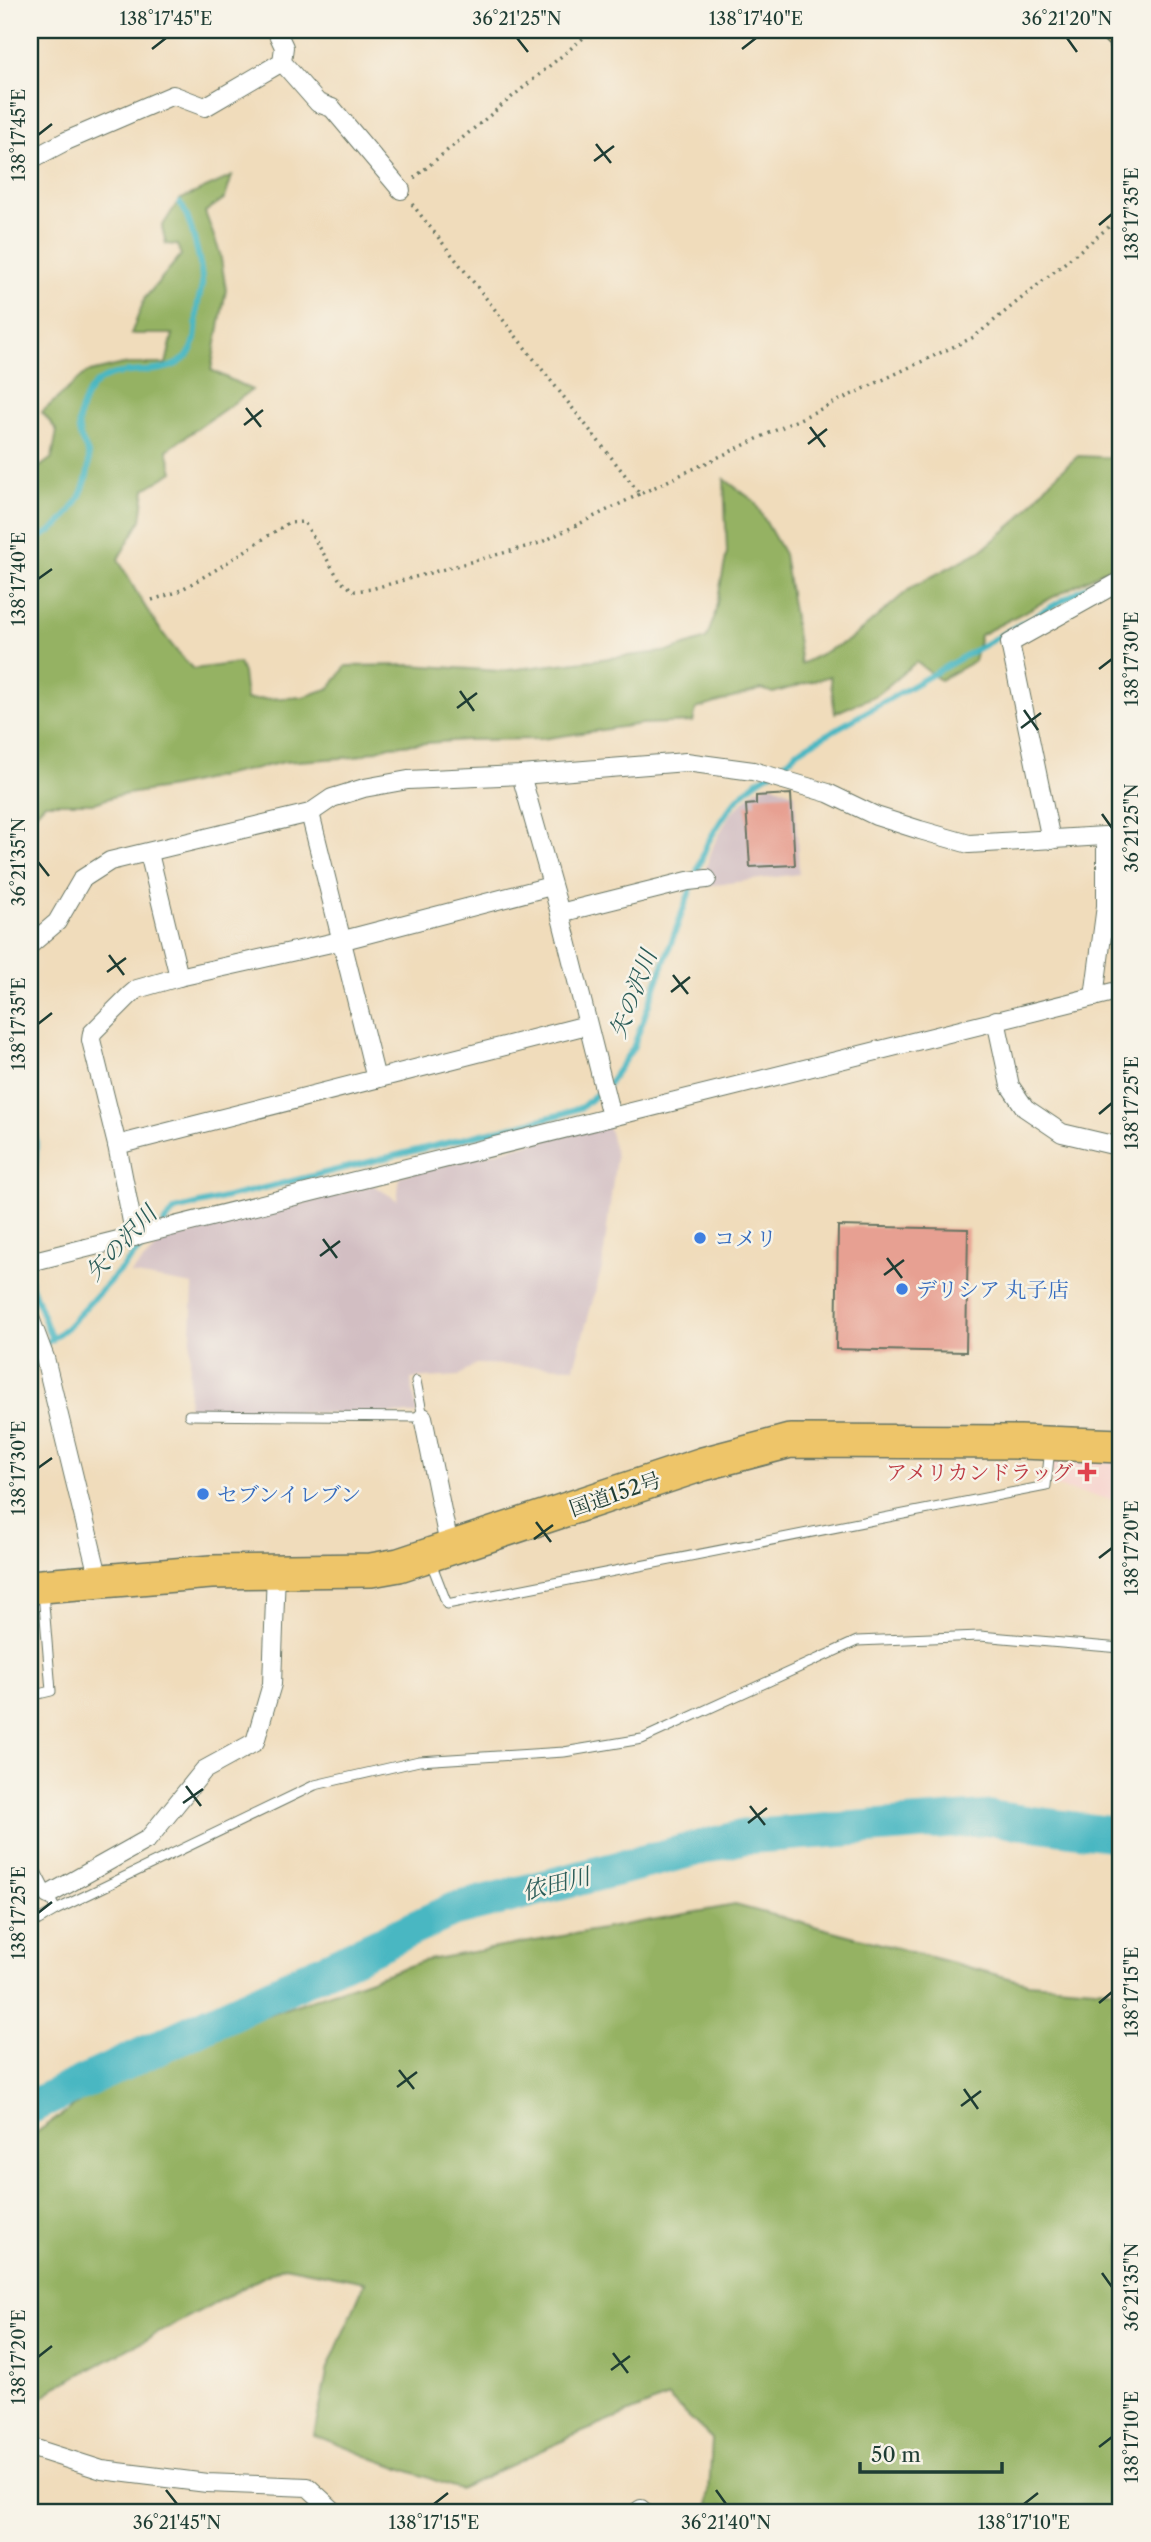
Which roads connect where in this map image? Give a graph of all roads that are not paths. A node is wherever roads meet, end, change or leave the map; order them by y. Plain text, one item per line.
1 (276, 30) edge
2 (1114, 30) edge
3 (1121, 37) edge
4 (282, 62) junction
5 (30, 160) edge
6 (401, 190) road end
7 (1121, 581) edge
8 (522, 775) junction
9 (310, 813) junction
10 (1114, 836) edge
11 (1051, 840) junction
12 (149, 853) junction
13 (699, 880) dead end
14 (551, 886) junction
15 (560, 913) junction
16 (340, 941) junction
17 (30, 945) edge
18 (179, 977) junction
19 (1121, 990) edge
20 (1094, 997) junction
21 (996, 1020) junction
22 (587, 1025) junction
23 (376, 1079) junction
24 (611, 1116) junction
25 (117, 1145) junction
26 (1121, 1147) edge
27 (140, 1235) junction
28 (31, 1262) edge
29 (30, 1318) edge
30 (416, 1381) dead end
31 (189, 1415) dead end
32 (423, 1417) junction
33 (1050, 1443) junction
34 (1121, 1446) edge
35 (440, 1553) junction
36 (276, 1570) junction
37 (99, 1580) junction
38 (36, 1586) edge
39 (1121, 1648) edge
40 (30, 1696) edge
41 (30, 1860) edge
42 (52, 1902) junction
43 (30, 1925) edge
44 (30, 2447) edge
45 (335, 2512) edge
46 (637, 2512) edge
47 (644, 2512) edge

1 - 4 street
2 - 3 main road
4 - 5 street
4 - 6 street
7 - 11 street
8 - 9 street
8 - 11 street
8 - 14 street
9 - 12 street
9 - 16 street
10 - 11 street
10 - 20 street
12 - 17 street
12 - 18 street
13 - 15 street
14 - 15 street
14 - 16 street
15 - 22 street
16 - 18 street
16 - 23 street
18 - 25 street
19 - 20 street
20 - 21 street
21 - 24 street
21 - 26 street
22 - 23 street
22 - 24 street
23 - 25 street
24 - 27 street
25 - 27 street
27 - 28 street
29 - 37 street
30 - 32 lane
31 - 32 lane
32 - 35 street
33 - 34 highway, 国道152号
33 - 35 highway, 国道152号
33 - 35 lane
35 - 36 highway, 国道152号
36 - 37 highway, 国道152号
36 - 42 street
37 - 38 highway, 国道152号
38 - 40 lane
39 - 42 lane
41 - 42 lane
42 - 43 lane
44 - 45 street
46 - 47 street

